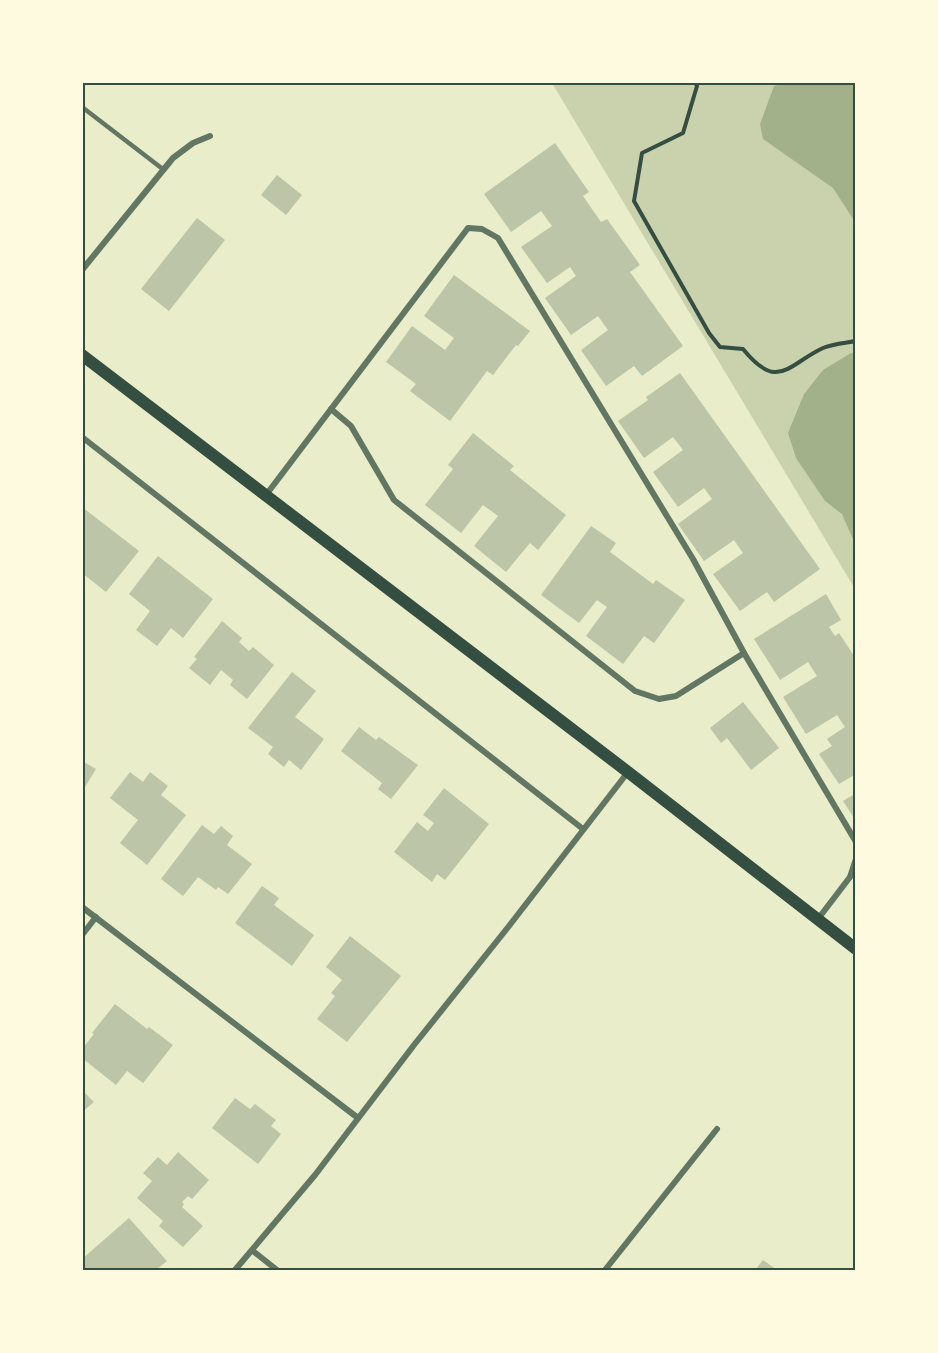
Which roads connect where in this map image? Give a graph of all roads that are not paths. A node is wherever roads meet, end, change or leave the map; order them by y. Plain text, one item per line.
1 (82, 107) edge
2 (210, 136) dead end
3 (164, 170) junction
4 (82, 270) edge
5 (82, 355) edge
6 (331, 409) junction
7 (82, 437) edge
8 (266, 495) junction
9 (744, 653) junction
10 (628, 772) junction
11 (583, 829) junction
12 (855, 842) edge
13 (855, 859) edge
14 (82, 907) edge
15 (96, 917) junction
16 (818, 920) junction
17 (82, 935) edge
18 (855, 949) edge
19 (358, 1118) junction
20 (717, 1129) dead end
21 (253, 1251) junction
22 (235, 1270) edge
23 (277, 1270) edge
24 (605, 1270) edge

1 - 3 lane
2 - 3 street
3 - 4 street
5 - 8 main road
6 - 8 street
6 - 9 street
6 - 9 street
7 - 11 street
8 - 10 main road
9 - 12 street
10 - 11 street
10 - 16 main road
11 - 19 street
13 - 16 street
14 - 15 street
15 - 17 street
15 - 19 street
16 - 18 main road
19 - 21 street
20 - 24 street
21 - 22 street
21 - 23 street

